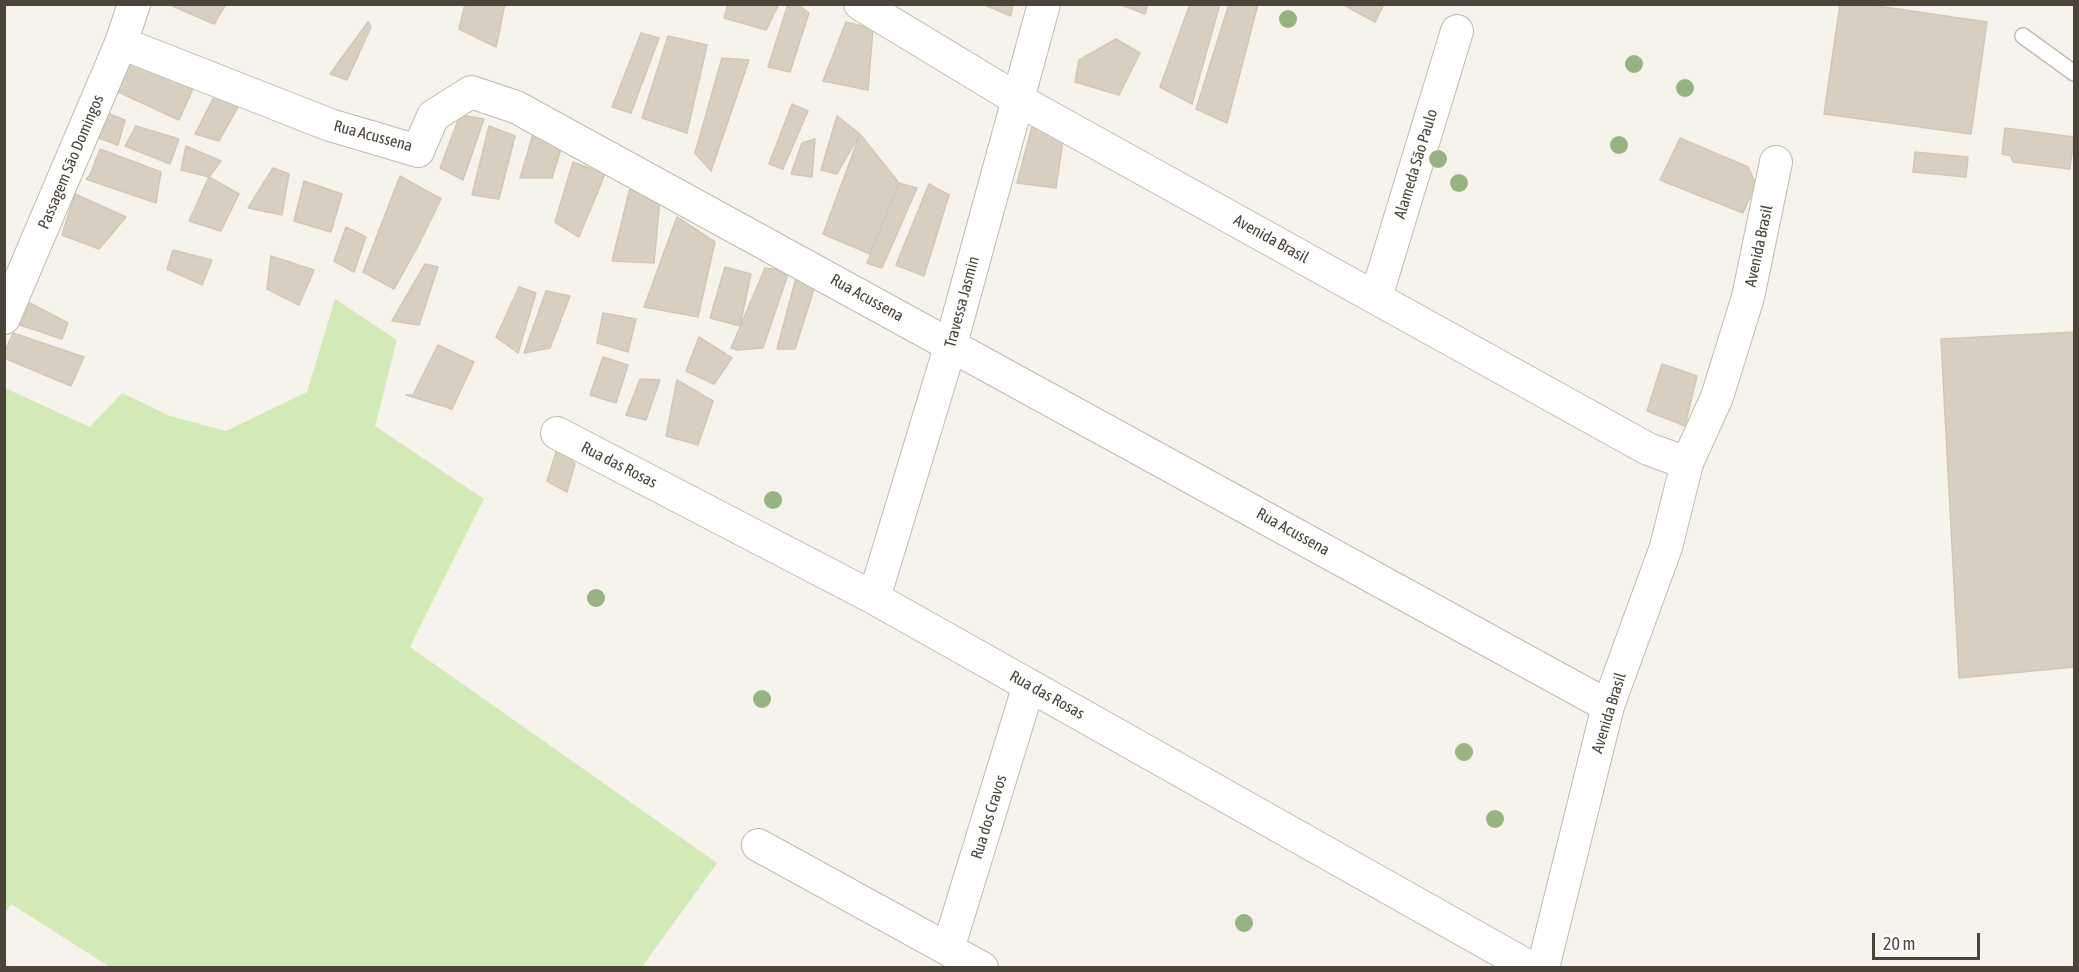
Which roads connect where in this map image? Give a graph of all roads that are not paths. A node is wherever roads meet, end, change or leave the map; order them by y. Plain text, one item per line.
1 (134, 4) edge
2 (860, 4) edge
3 (1044, 4) edge
4 (1456, 31) dead end
5 (2023, 36) dead end
6 (121, 43) junction
7 (2074, 73) edge
8 (1017, 99) junction
9 (1776, 162) dead end
10 (1376, 297) junction
11 (4, 318) edge
12 (951, 344) junction
13 (557, 433) dead end
14 (1687, 462) junction
15 (874, 598) junction
16 (1029, 685) junction
17 (1608, 706) junction
18 (758, 844) dead end
19 (948, 949) junction
20 (982, 968) edge
21 (1531, 968) edge
22 (1543, 968) edge

1 - 6 street, Passagem São Domingos
2 - 8 street, Avenida Brasil
3 - 8 street, Travessa Jasmin
4 - 10 street, Alameda São Paulo
5 - 7 lane
6 - 11 street, Passagem São Domingos
6 - 12 street, Rua Acussena
8 - 10 street, Avenida Brasil
8 - 12 street, Travessa Jasmin
9 - 14 street, Avenida Brasil
10 - 14 street, Avenida Brasil
12 - 15 street, Travessa Jasmin
12 - 17 street, Rua Acussena
13 - 15 street, Rua das Rosas
14 - 17 street, Avenida Brasil
15 - 16 street, Rua das Rosas
16 - 19 street, Rua dos Cravos
16 - 21 street, Rua das Rosas
17 - 22 street, Avenida Brasil
18 - 19 street
19 - 20 street

